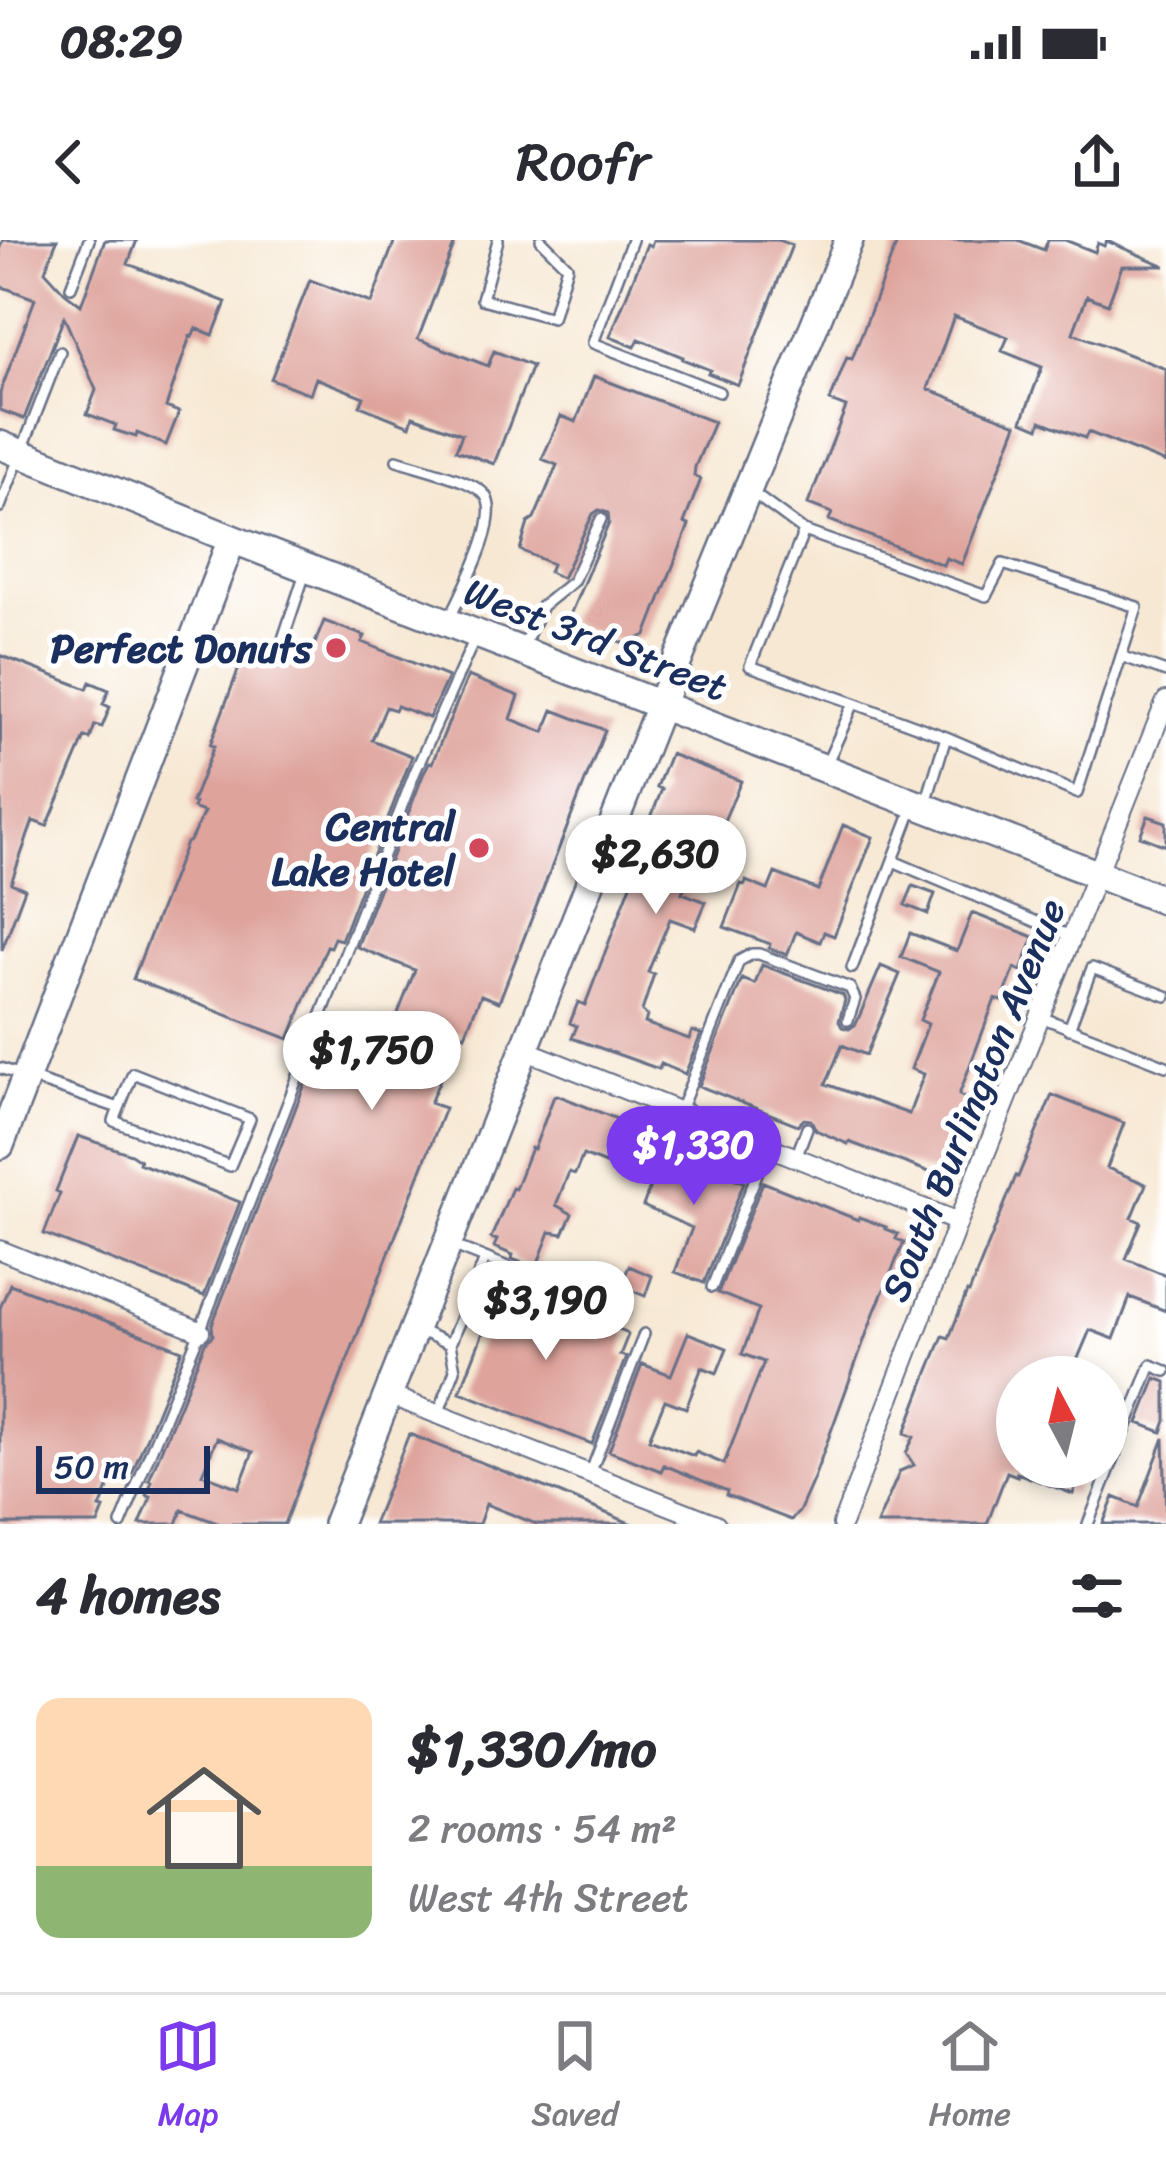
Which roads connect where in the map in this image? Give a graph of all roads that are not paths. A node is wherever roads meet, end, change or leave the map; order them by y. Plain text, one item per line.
1 (89, 240) edge
2 (498, 240) edge
3 (541, 240) edge
4 (632, 240) edge
5 (849, 240) edge
6 (71, 287) dead end
7 (60, 352) dead end
8 (719, 392) dead end
9 (10, 449) edge
10 (397, 460) dead end
11 (748, 489) junction
12 (0, 507) edge
13 (602, 519) dead end
14 (803, 531) junction
15 (232, 539) junction
16 (307, 568) junction
17 (448, 623) junction
18 (476, 634) junction
19 (281, 645) dead end
20 (520, 651) junction
21 (1121, 656) junction
22 (1166, 672) edge
23 (1166, 701) edge
24 (854, 703) junction
25 (661, 706) junction
26 (946, 737) junction
27 (824, 770) junction
28 (919, 807) junction
29 (893, 861) junction
30 (1098, 876) junction
31 (1166, 901) edge
32 (1073, 937) junction
33 (852, 968) dead end
34 (1166, 996) edge
35 (1041, 1016) junction
36 (848, 1020) dead end
37 (1070, 1029) junction
38 (525, 1050) junction
39 (1166, 1066) edge
40 (13, 1073) edge
41 (119, 1108) junction
42 (7, 1109) edge
43 (680, 1112) junction
44 (807, 1128) dead end
45 (0, 1145) edge
46 (768, 1146) junction
47 (796, 1157) junction
48 (958, 1222) junction
49 (448, 1243) junction
50 (0, 1250) edge
51 (484, 1259) junction
52 (712, 1287) dead end
53 (624, 1313) dead end
54 (415, 1329) junction
55 (200, 1331) junction
56 (644, 1334) dead end
57 (449, 1344) junction
58 (1166, 1371) edge
59 (389, 1395) junction
60 (438, 1414) junction
61 (590, 1474) junction
62 (121, 1524) edge
63 (338, 1524) edge
64 (716, 1524) edge
65 (842, 1524) edge
66 (1088, 1524) edge

1 - 6 lane
2 - 3 lane
4 - 8 lane
5 - 11 street
7 - 9 lane
9 - 12 lane
9 - 15 street, West 3rd Street
10 - 17 lane
11 - 14 lane
11 - 25 street
13 - 20 lane
14 - 21 lane
14 - 24 lane
15 - 16 street, West 3rd Street
15 - 40 street
16 - 17 street, West 3rd Street
16 - 19 lane
17 - 18 street, West 3rd Street
18 - 20 street, West 3rd Street
18 - 55 lane
20 - 25 street, West 3rd Street
21 - 22 lane
21 - 26 lane
23 - 30 street, South Burlington Avenue
24 - 26 lane
24 - 27 lane
25 - 27 street, West 3rd Street
25 - 38 street
26 - 28 lane
27 - 28 street, West 3rd Street
28 - 29 lane
28 - 30 street, West 3rd Street
29 - 32 lane
29 - 33 lane
30 - 31 street, West 3rd Street
30 - 32 street, South Burlington Avenue
32 - 35 street, South Burlington Avenue
34 - 37 lane
35 - 37 lane
35 - 48 street, South Burlington Avenue
36 - 43 lane
37 - 39 lane
38 - 43 street
38 - 49 street
40 - 41 lane
40 - 42 street
41 - 41 lane
42 - 45 street
43 - 46 street
44 - 47 lane
46 - 47 street
46 - 52 lane
47 - 48 street
48 - 65 street, South Burlington Avenue
49 - 51 lane
49 - 54 street
50 - 55 street
51 - 53 lane
51 - 57 lane
54 - 57 lane
54 - 59 street
55 - 62 lane
56 - 61 lane
57 - 60 lane
58 - 66 lane
59 - 60 street
59 - 63 street
60 - 61 street
61 - 64 street

